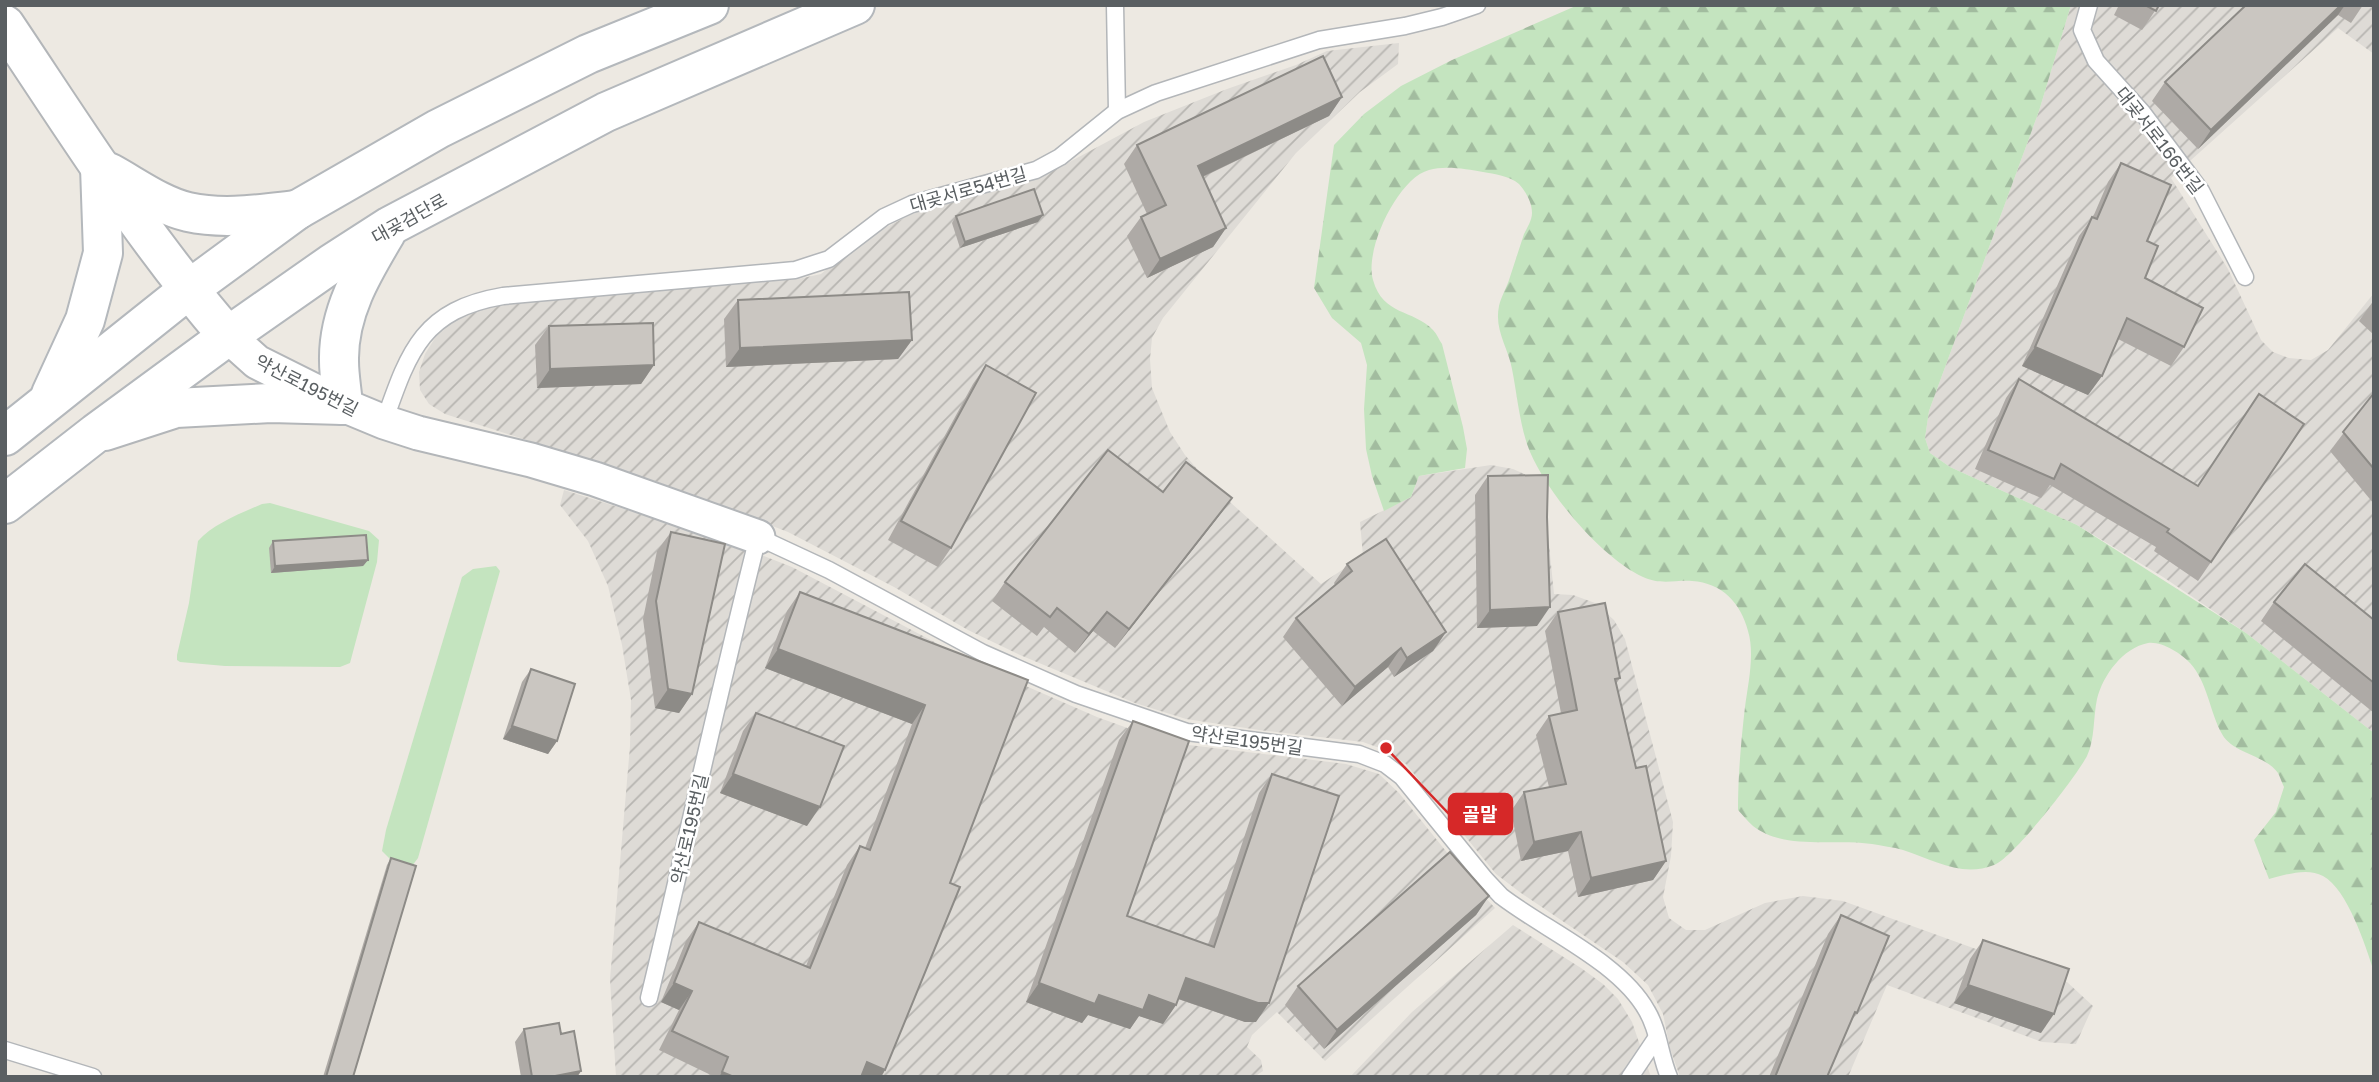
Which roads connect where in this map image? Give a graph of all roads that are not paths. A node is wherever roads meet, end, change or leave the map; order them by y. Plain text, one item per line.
1 (709, 5) edge
2 (855, 5) edge
3 (1115, 5) edge
4 (1477, 5) edge
5 (2089, 5) edge
6 (5, 25) edge
7 (1117, 111) junction
8 (100, 167) junction
9 (297, 210) junction
10 (390, 226) junction
11 (2245, 276) dead end
12 (188, 290) junction
13 (228, 336) junction
14 (47, 402) junction
15 (343, 405) junction
16 (384, 422) junction
17 (96, 433) junction
18 (5, 436) edge
19 (5, 504) edge
20 (758, 537) junction
21 (649, 998) dead end
22 (1657, 1037) junction
23 (5, 1050) edge
24 (93, 1077) edge
25 (1630, 1077) edge
26 (1669, 1077) edge

1 - 9 main road
2 - 10 main road, 대곶검단로
3 - 7 lane
4 - 7 lane, 대곶서로54번길
5 - 11 lane, 대곶서로166번길
6 - 8 main road, 약산로195번길
7 - 16 lane, 대곶서로54번길
8 - 9 main road
8 - 12 main road, 약산로195번길
8 - 14 main road
9 - 12 main road
10 - 13 main road, 대곶검단로
10 - 15 main road
12 - 13 main road, 약산로195번길
12 - 14 main road
13 - 15 street, 약산로195번길
13 - 17 main road, 대곶검단로
14 - 18 main road
15 - 16 street, 약산로195번길
15 - 17 main road
16 - 20 street, 약산로195번길
17 - 19 main road, 대곶검단로
20 - 21 lane, 약산로195번길
20 - 22 lane, 약산로195번길
22 - 25 lane
22 - 26 lane, 약산로195번길
23 - 24 lane

